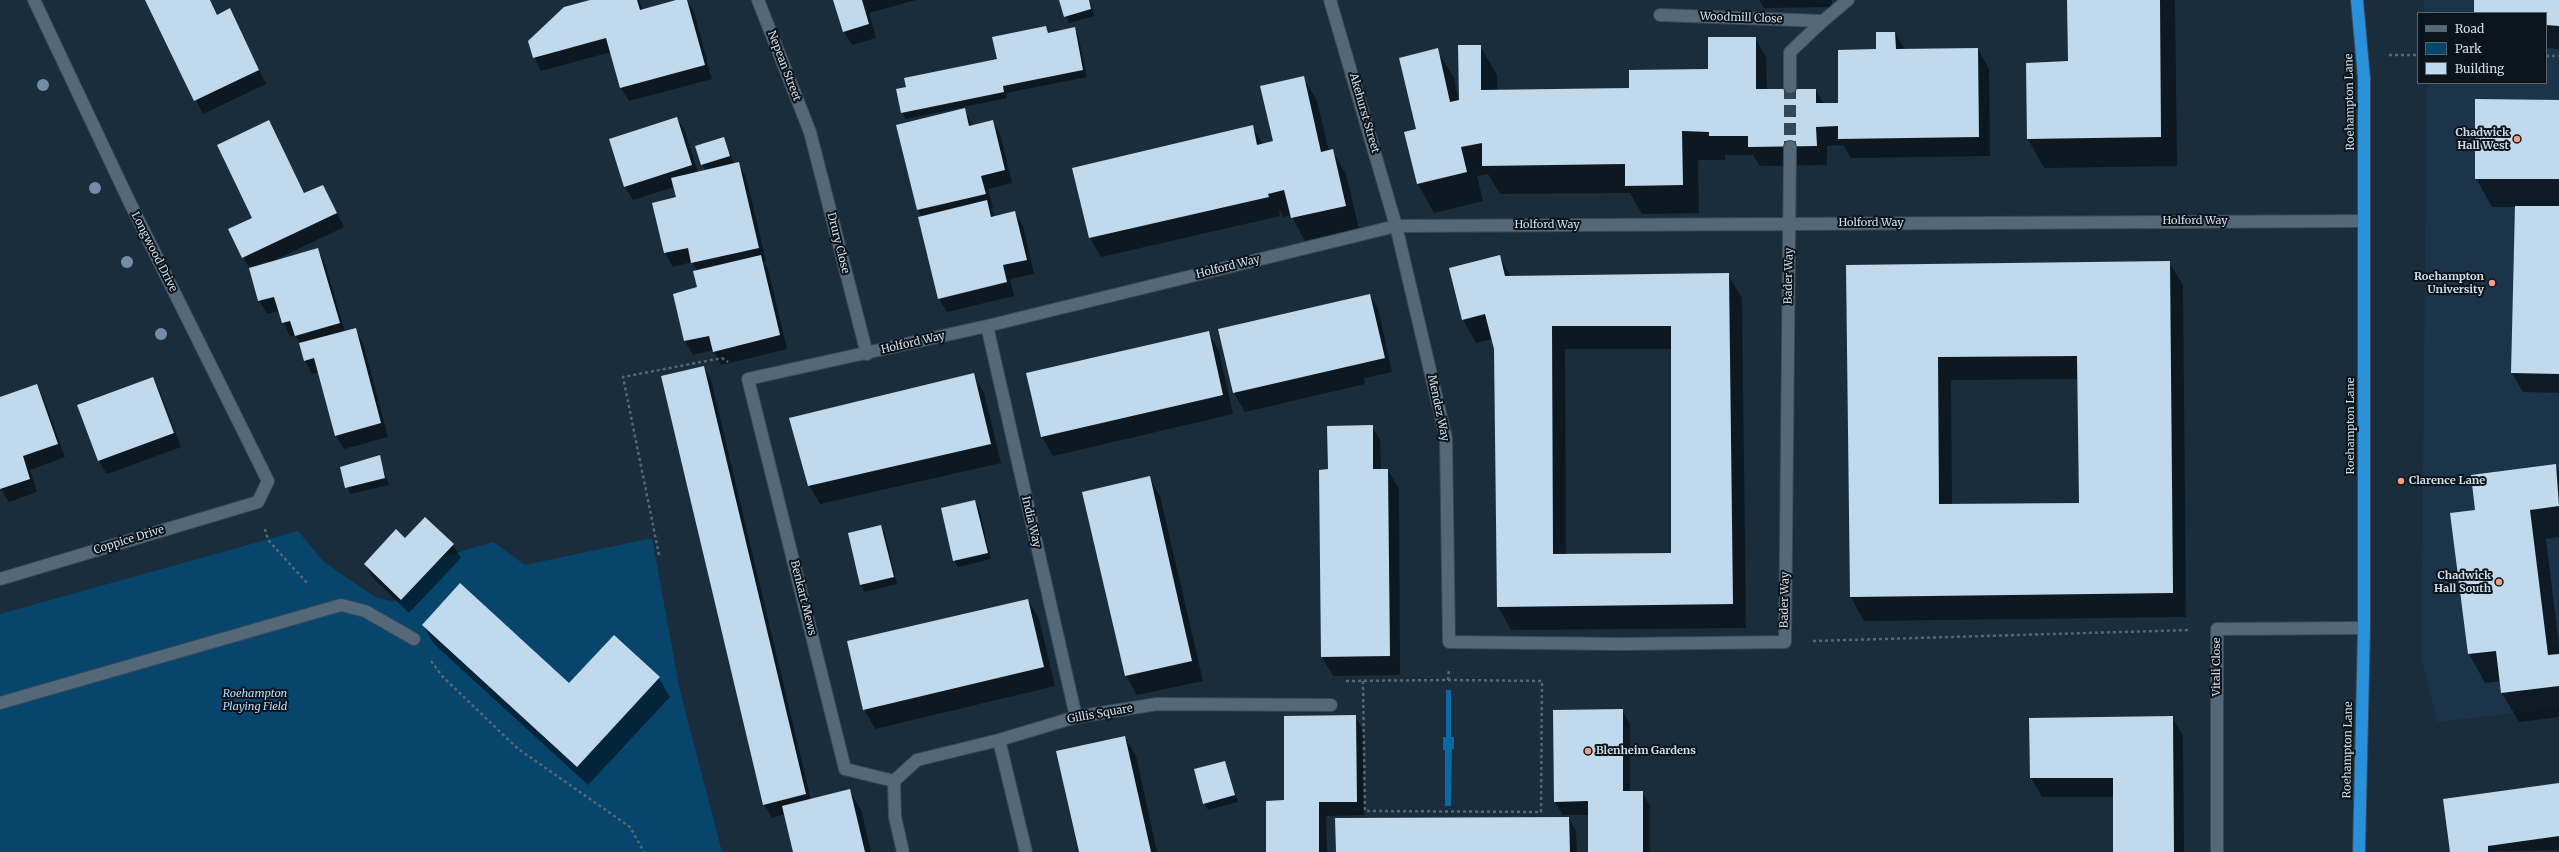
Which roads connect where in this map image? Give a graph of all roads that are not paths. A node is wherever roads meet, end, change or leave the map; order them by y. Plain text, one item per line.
1 (34, 0) edge
2 (758, 0) edge
3 (1330, 0) edge
4 (1848, 0) edge
5 (2357, 0) edge
6 (1660, 15) dead end
7 (1823, 21) junction
8 (1790, 87) tunnel mouth
9 (810, 132) joint
10 (1790, 147) tunnel mouth
11 (2364, 221) junction
12 (1790, 223) junction
13 (1396, 226) junction
14 (987, 326) junction
15 (867, 354) junction
16 (748, 379) joint
17 (258, 502) joint
18 (0, 579) edge
19 (2364, 628) junction
20 (414, 639) road end
21 (1449, 642) joint
22 (0, 703) edge
23 (1332, 705) dead end
24 (1076, 717) junction
25 (1000, 740) junction
26 (894, 781) junction
27 (903, 852) edge
28 (1026, 852) edge
29 (2217, 852) edge
30 (2358, 852) edge

1 - 17 street, Longwood Drive
2 - 9 street, Nepean Street
3 - 13 street, Akehurst Street
4 - 7 street
5 - 11 highway, Roehampton Lane
6 - 7 street, Woodmill Close
7 - 8 street
9 - 15 street, Drury Close
10 - 12 street
11 - 12 street, Holford Way
11 - 19 highway, Roehampton Lane
12 - 13 street, Holford Way
12 - 21 street, Bader Way
13 - 14 street, Holford Way
13 - 21 street, Mendez Way
14 - 15 street, Holford Way
14 - 24 street, India Way
15 - 16 street, Holford Way
16 - 26 street, Benkart Mews
17 - 18 street, Coppice Drive
19 - 29 street, Vitali Close
19 - 30 highway, Roehampton Lane
20 - 22 street
23 - 24 street, Gillis Square
24 - 25 street, Gillis Square
25 - 26 street, Gillis Square
25 - 28 street
26 - 27 street

